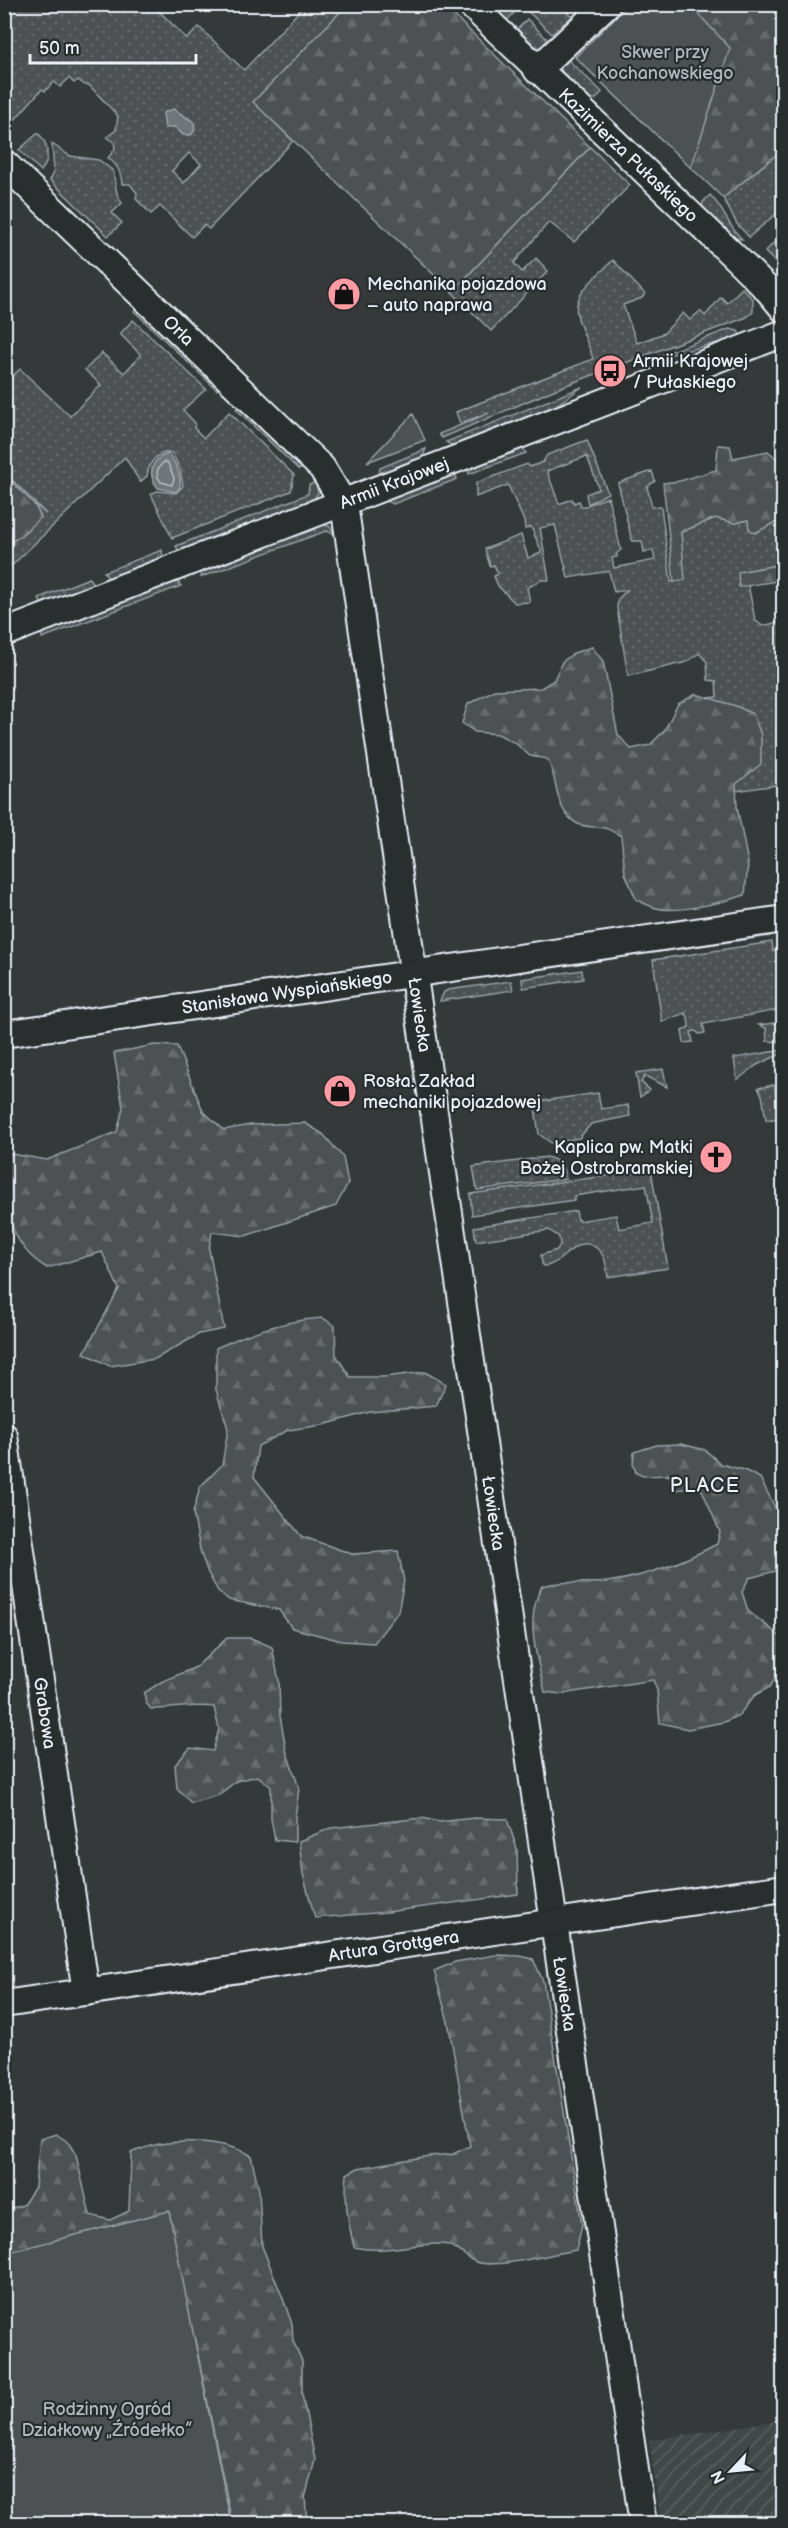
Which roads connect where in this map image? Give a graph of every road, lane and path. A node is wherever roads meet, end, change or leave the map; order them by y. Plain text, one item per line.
1 (470, 4) edge
2 (607, 4) edge
3 (537, 70) junction
4 (4, 163) edge
5 (783, 309) edge
6 (783, 333) edge
7 (344, 504) junction
8 (4, 633) edge
9 (783, 919) edge
10 (414, 973) junction
11 (4, 1034) edge
12 (4, 1436) edge
13 (783, 1888) edge
14 (554, 1923) junction
15 (86, 1992) junction
16 (4, 2004) edge
17 (643, 2523) edge

1 - 3 street, Kazimierza Pułaskiego
2 - 3 street
3 - 5 street, Kazimierza Pułaskiego
4 - 7 street, Orla
6 - 7 street, Armii Krajowej
7 - 8 street, Armii Krajowej
7 - 10 street, Łowiecka
9 - 10 street, Stanisława Wyspiańskiego
10 - 11 street, Stanisława Wyspiańskiego
10 - 14 street, Łowiecka
12 - 15 street, Grabowa
13 - 14 street, Artura Grottgera
14 - 15 street, Artura Grottgera
14 - 17 street, Łowiecka
15 - 16 street, Artura Grottgera

